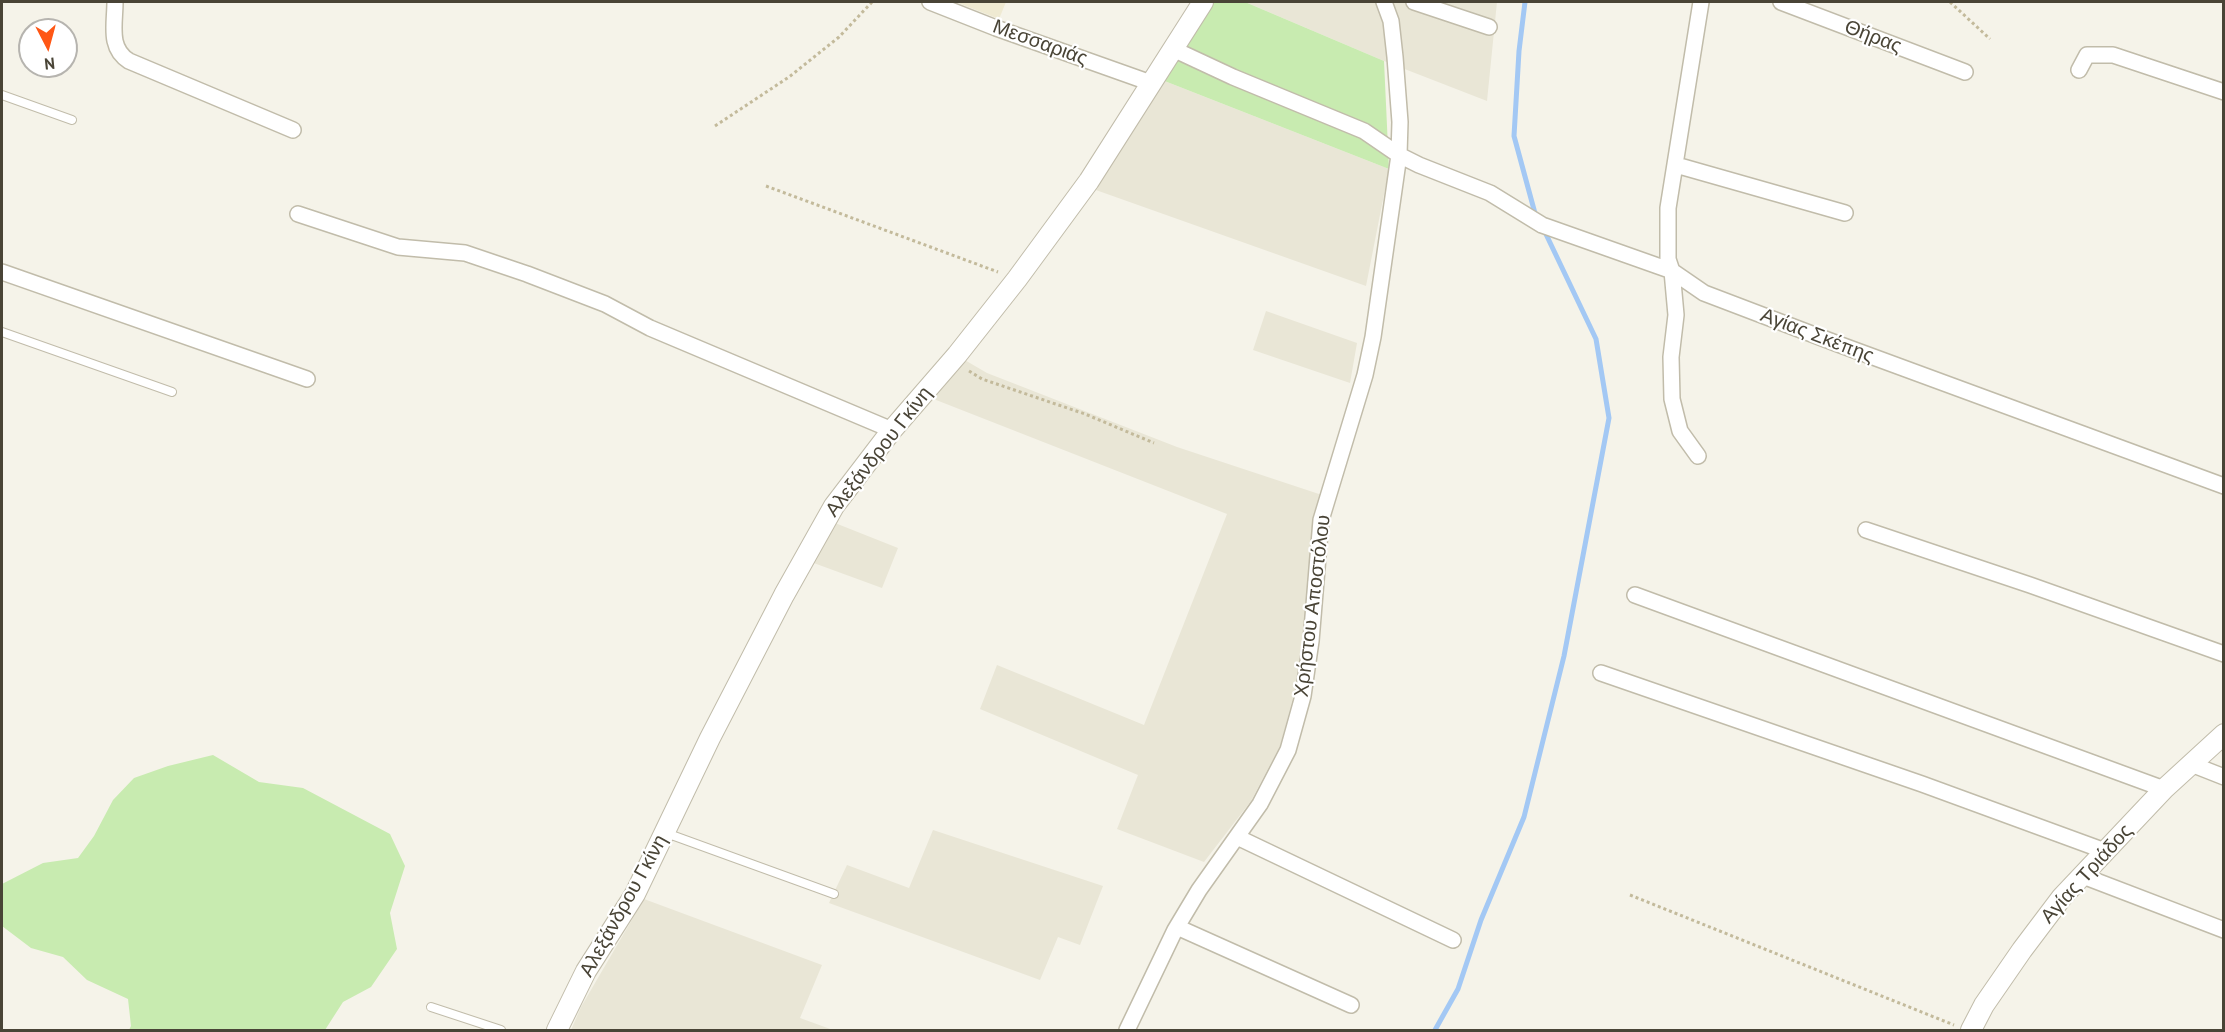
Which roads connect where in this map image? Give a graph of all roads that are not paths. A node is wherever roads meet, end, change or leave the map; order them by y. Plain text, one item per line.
1 (116, 2) edge
2 (930, 2) edge
3 (1203, 2) edge
4 (1384, 2) edge
5 (1414, 2) edge
6 (1701, 2) edge
7 (1781, 2) edge
8 (1489, 27) dead end
9 (1173, 49) junction
10 (2079, 70) dead end
11 (1965, 72) dead end
12 (1151, 82) junction
13 (2223, 92) edge
14 (2, 95) edge
15 (72, 120) dead end
16 (293, 130) dead end
17 (1399, 155) junction
18 (1676, 165) junction
19 (1845, 213) dead end
20 (298, 214) dead end
21 (1672, 271) junction
22 (2, 272) edge
23 (2, 332) edge
24 (306, 380) dead end
25 (172, 392) dead end
26 (892, 430) junction
27 (1698, 456) dead end
28 (2223, 486) edge
29 (1866, 530) dead end
30 (1635, 595) dead end
31 (2223, 654) edge
32 (1601, 673) dead end
33 (2223, 734) edge
34 (2191, 764) junction
35 (2223, 777) edge
36 (2164, 789) junction
37 (665, 832) junction
38 (1237, 837) junction
39 (2105, 851) junction
40 (2083, 876) junction
41 (834, 894) dead end
42 (1177, 927) junction
43 (2223, 930) edge
44 (1453, 940) dead end
45 (1351, 1005) dead end
46 (431, 1007) dead end
47 (1964, 1028) edge
48 (501, 1030) edge
49 (557, 1030) edge
50 (1127, 1030) edge

1 - 16 street
2 - 12 street, Μεσσαριάς
3 - 9 street, Αλεξάνδρου Γκίνη
4 - 17 street, Χρήστου Αποστόλου
5 - 8 street
6 - 18 street
7 - 11 street, Θήρας
9 - 12 street, Αλεξάνδρου Γκίνη
9 - 17 street, Αγίας Σκέπης
10 - 13 street
12 - 26 street, Αλεξάνδρου Γκίνη
14 - 15 lane
17 - 21 street, Αγίας Σκέπης
17 - 38 street, Χρήστου Αποστόλου
18 - 19 street
18 - 21 street
20 - 26 street
21 - 27 street
21 - 28 street, Αγίας Σκέπης
22 - 24 street
23 - 25 lane
26 - 37 street, Αλεξάνδρου Γκίνη
29 - 31 street
30 - 36 street
32 - 39 street
33 - 34 street, Αγίας Τριάδος
34 - 35 street
34 - 36 street, Αγίας Τριάδος
36 - 39 street, Αγίας Τριάδος
37 - 41 lane
37 - 49 street, Αλεξάνδρου Γκίνη
38 - 42 street, Χρήστου Αποστόλου
38 - 44 street
39 - 40 street, Αγίας Τριάδος
40 - 43 street
40 - 47 street, Αγίας Τριάδος
42 - 45 street
42 - 50 street, Χρήστου Αποστόλου
46 - 48 lane

